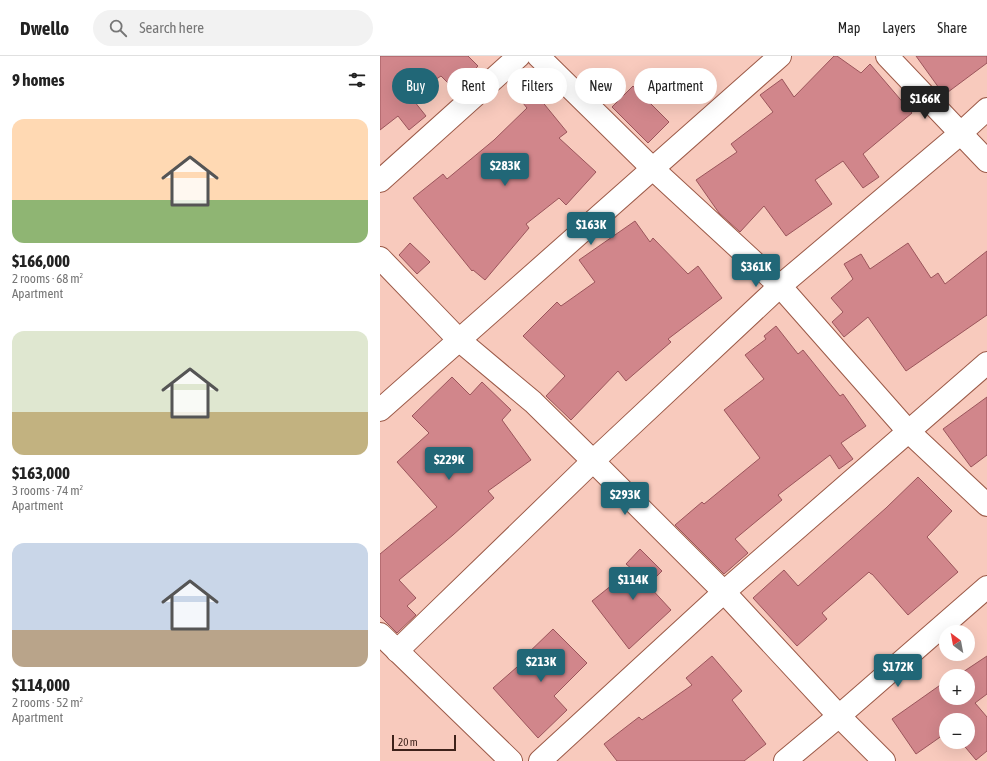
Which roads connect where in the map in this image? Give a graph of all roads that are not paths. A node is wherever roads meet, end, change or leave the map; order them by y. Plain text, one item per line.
1 (519, 56) edge
2 (538, 56) edge
3 (780, 56) edge
4 (887, 56) edge
5 (987, 109) edge
6 (961, 133) junction
7 (987, 161) edge
8 (654, 169) junction
9 (380, 181) edge
10 (380, 258) edge
11 (780, 286) junction
12 (459, 340) junction
13 (987, 363) edge
14 (380, 410) edge
15 (908, 431) junction
16 (593, 461) junction
17 (987, 505) edge
18 (987, 588) edge
19 (724, 592) junction
20 (386, 642) edge
21 (840, 716) junction
22 (511, 761) edge
23 (540, 761) edge
24 (785, 761) edge
25 (884, 761) edge

1 - 9 street
2 - 8 street
3 - 8 street
4 - 6 street
5 - 6 street
6 - 7 street
6 - 11 street
8 - 11 street
8 - 12 street
10 - 12 street
11 - 15 street
11 - 16 street
12 - 14 street
12 - 16 street
13 - 15 street
15 - 17 street
15 - 19 street
16 - 19 street
16 - 20 street
18 - 21 street
19 - 21 street
19 - 23 street
20 - 22 street
21 - 24 street
21 - 25 street

